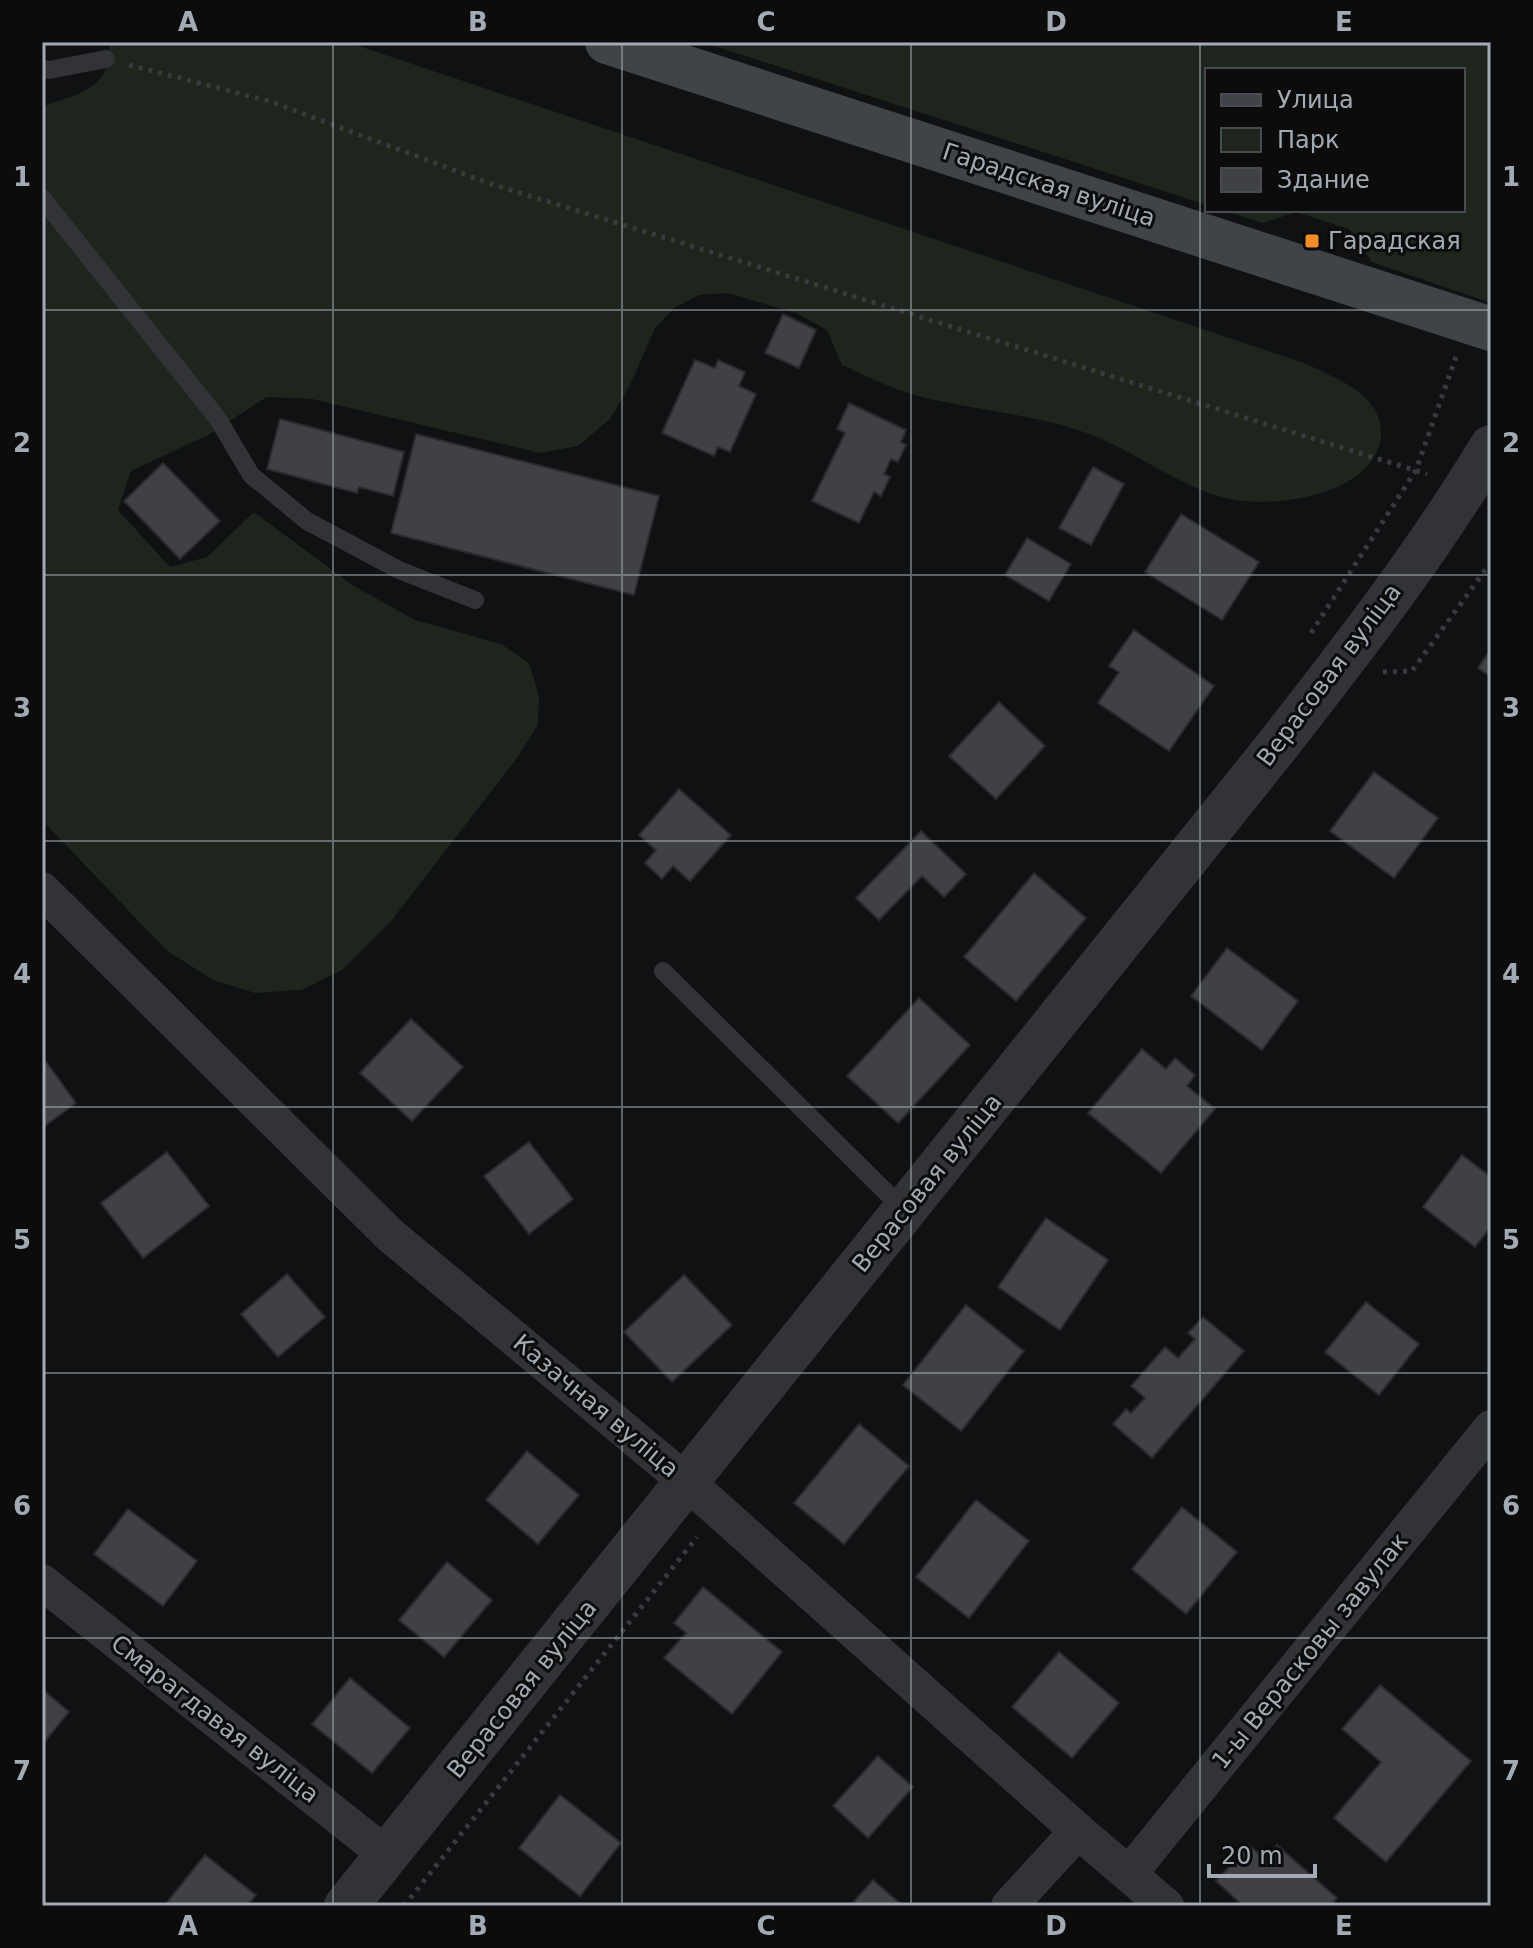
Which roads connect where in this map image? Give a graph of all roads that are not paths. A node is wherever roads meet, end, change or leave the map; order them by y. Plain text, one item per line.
1 (607, 42) edge
2 (106, 59) road end
3 (42, 69) edge
4 (42, 198) edge
5 (1491, 329) edge
6 (1491, 447) edge
7 (475, 600) dead end
8 (42, 890) edge
9 (663, 971) dead end
10 (905, 1211) junction
11 (1491, 1428) edge
12 (688, 1483) junction
13 (42, 1582) edge
14 (1078, 1831) junction
15 (388, 1856) junction
16 (1129, 1874) junction
17 (346, 1906) edge
18 (1009, 1906) edge
19 (1166, 1906) edge

1 - 5 main road, Гарадская вуліца
2 - 3 lane
4 - 7 lane
6 - 10 street, Верасовая вуліца
8 - 12 street, Казачная вуліца
9 - 10 lane
10 - 12 street, Верасовая вуліца
11 - 16 street, 1-ы Верасковы завулак
12 - 14 street, Казачная вуліца
12 - 15 street, Верасовая вуліца
13 - 15 street, Смарагдавая вуліца
14 - 16 street, Казачная вуліца
14 - 18 street
15 - 17 street, Верасовая вуліца
16 - 19 street, Казачная вуліца

